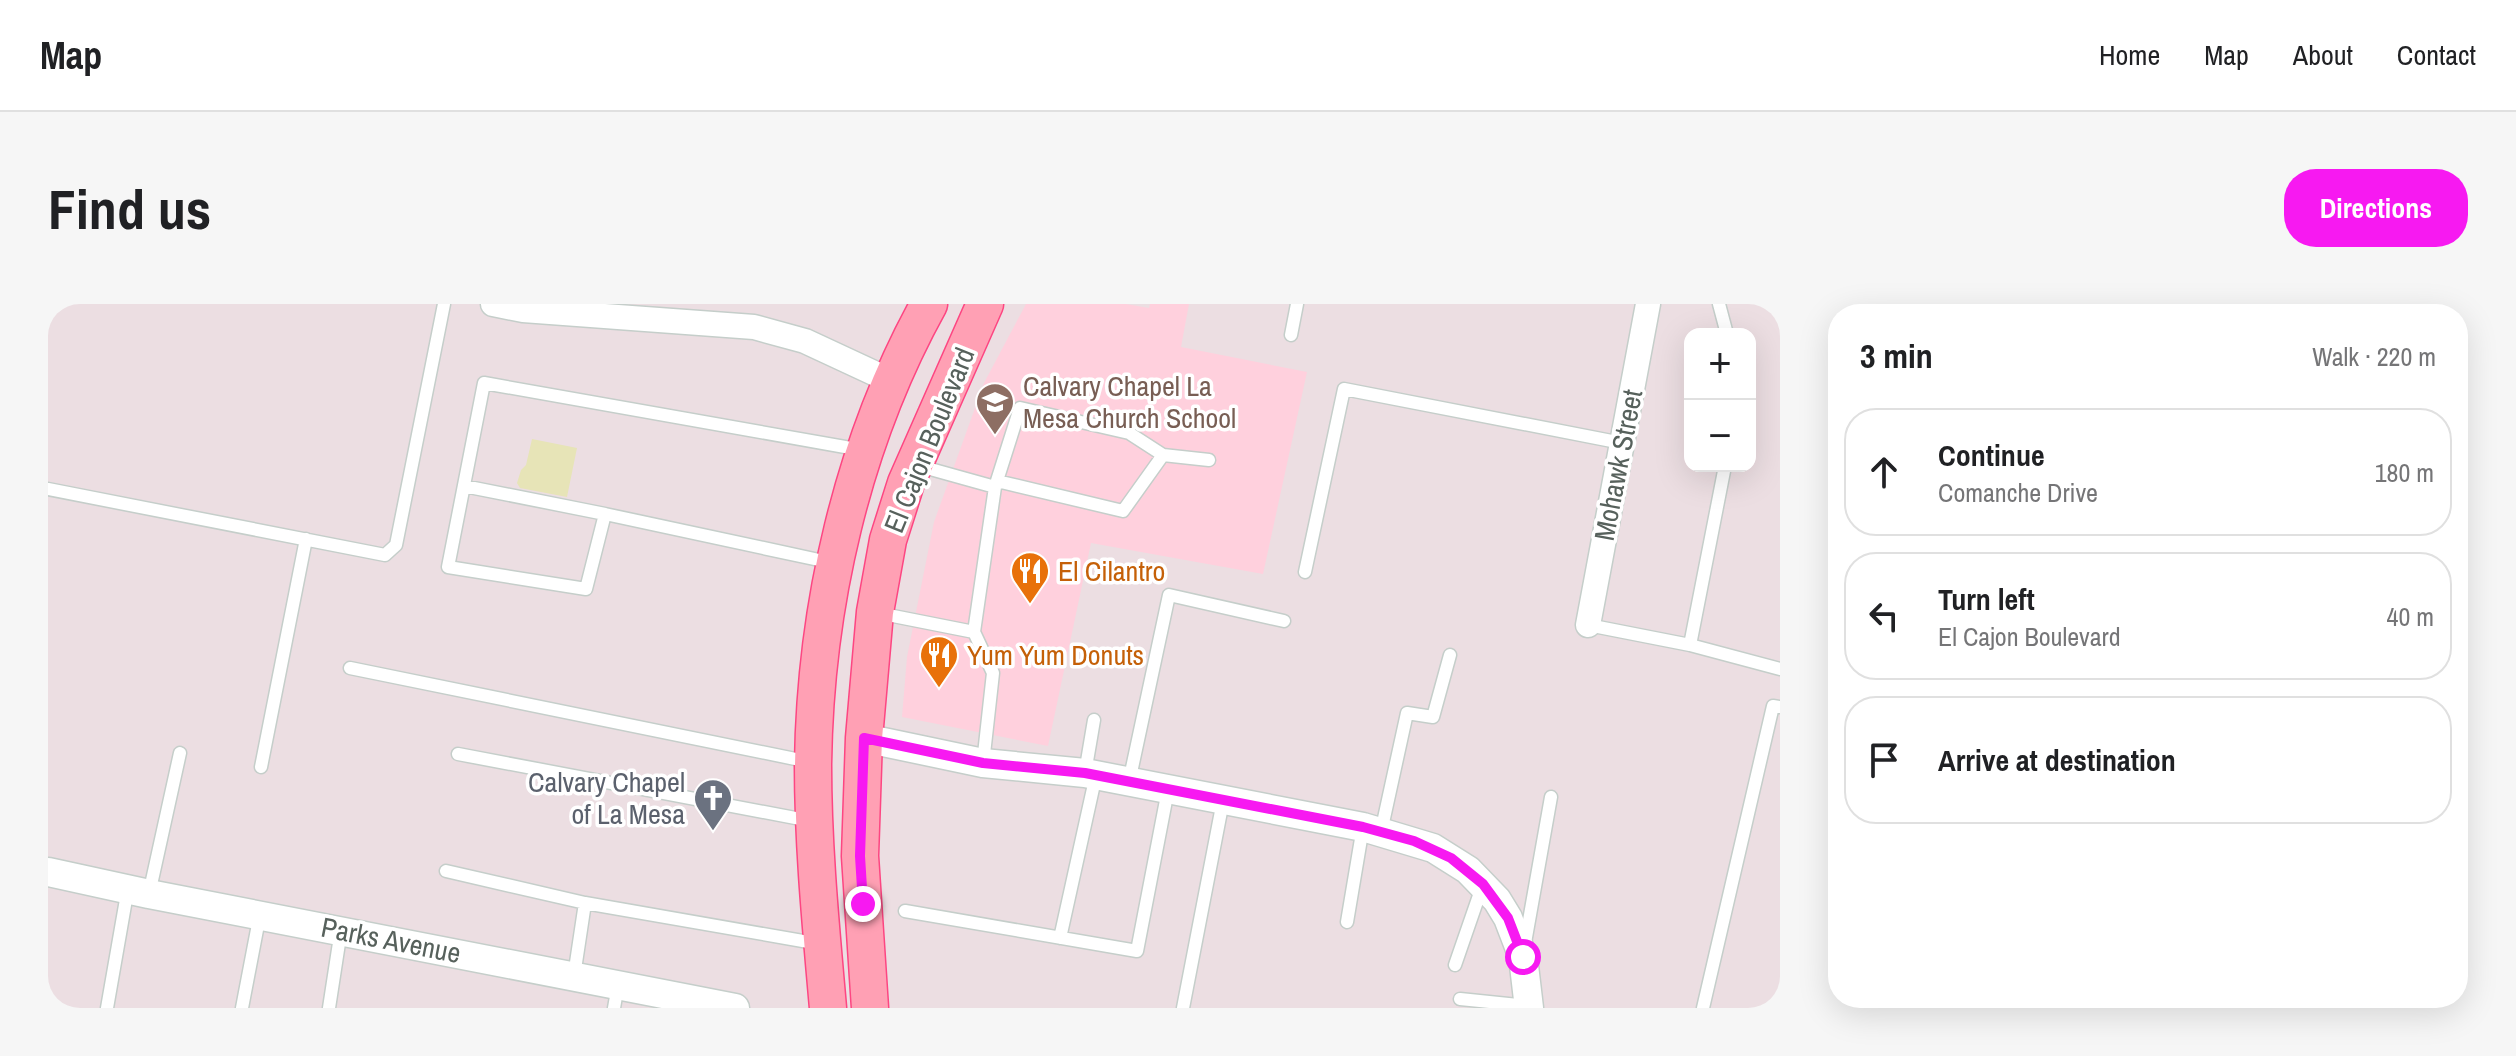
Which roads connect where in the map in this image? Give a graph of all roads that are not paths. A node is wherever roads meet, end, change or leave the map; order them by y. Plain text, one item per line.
1 (444, 304) edge
2 (929, 304) edge
3 (985, 304) edge
4 (1297, 304) edge
5 (1648, 304) edge
6 (1719, 304) edge
7 (505, 305) edge
8 (1725, 328) edge
9 (1291, 335) dead end
10 (891, 381) junction
11 (1622, 443) junction
12 (865, 451) junction
13 (1163, 455) junction
14 (1209, 460) dead end
15 (913, 464) junction
16 (1724, 472) edge
17 (996, 484) junction
18 (464, 486) junction
19 (48, 489) edge
20 (605, 514) junction
21 (306, 539) junction
22 (835, 563) junction
23 (1305, 572) dead end
24 (875, 612) junction
25 (1284, 621) dead end
26 (1588, 625) joint
27 (974, 632) junction
28 (1690, 645) junction
29 (1450, 655) dead end
30 (350, 668) dead end
31 (1780, 669) edge
32 (1780, 707) edge
33 (1094, 720) dead end
34 (864, 738) junction
35 (180, 753) dead end
36 (458, 754) dead end
37 (813, 763) junction
38 (983, 763) junction
39 (261, 767) dead end
40 (1090, 774) junction
41 (1129, 782) junction
42 (1168, 790) junction
43 (1551, 797) dead end
44 (1223, 801) junction
45 (814, 822) junction
46 (1372, 830) junction
47 (446, 871) dead end
48 (48, 872) edge
49 (1483, 884) junction
50 (138, 891) junction
51 (585, 903) junction
52 (905, 911) dead end
53 (260, 914) junction
54 (1347, 922) dead end
55 (341, 930) junction
56 (1060, 938) junction
57 (822, 944) junction
58 (1523, 957) junction
59 (1455, 965) dead end
60 (574, 976) junction
61 (616, 996) edge
62 (1460, 999) dead end
63 (1529, 1007) edge
64 (107, 1008) edge
65 (242, 1008) edge
66 (329, 1008) edge
67 (735, 1008) edge
68 (828, 1008) edge
69 (870, 1008) edge
70 (1183, 1008) edge
71 (1703, 1008) edge

1 - 21 lane
2 - 10 main road, El Cajon Boulevard
3 - 15 main road, El Cajon Boulevard
4 - 9 lane
5 - 11 street, Mohawk Street
6 - 8 lane
7 - 10 street
10 - 12 main road, El Cajon Boulevard
10 - 15 main road
11 - 23 lane
11 - 26 street, Mohawk Street
12 - 18 lane
12 - 22 main road, El Cajon Boulevard
13 - 14 lane
13 - 17 lane
13 - 17 lane
15 - 17 lane
15 - 24 main road, El Cajon Boulevard
16 - 28 lane
17 - 27 lane
18 - 20 lane
18 - 20 lane
19 - 21 lane
20 - 22 lane
21 - 39 lane
22 - 37 main road, El Cajon Boulevard
24 - 27 lane
24 - 34 main road, El Cajon Boulevard
25 - 41 lane
26 - 28 lane
27 - 38 lane
28 - 31 lane
29 - 46 lane
30 - 37 lane
32 - 71 lane
33 - 40 lane
34 - 38 street
34 - 69 main road, El Cajon Boulevard
35 - 50 lane
36 - 45 lane
37 - 45 main road, El Cajon Boulevard
38 - 40 street
40 - 41 street
40 - 56 lane
41 - 42 street
42 - 44 street
42 - 56 lane
43 - 58 lane
44 - 46 street
44 - 70 lane
45 - 57 main road, El Cajon Boulevard
46 - 49 street
46 - 54 lane
47 - 51 lane
48 - 50 street, Parks Avenue
49 - 58 street
49 - 59 lane
50 - 53 street, Parks Avenue
50 - 64 lane
51 - 57 lane
51 - 60 lane
52 - 56 lane
53 - 55 street, Parks Avenue
53 - 65 lane
55 - 60 street, Parks Avenue
55 - 66 lane
57 - 68 main road, El Cajon Boulevard
58 - 63 street
60 - 61 street, Parks Avenue
61 - 67 street, Parks Avenue
62 - 63 lane

